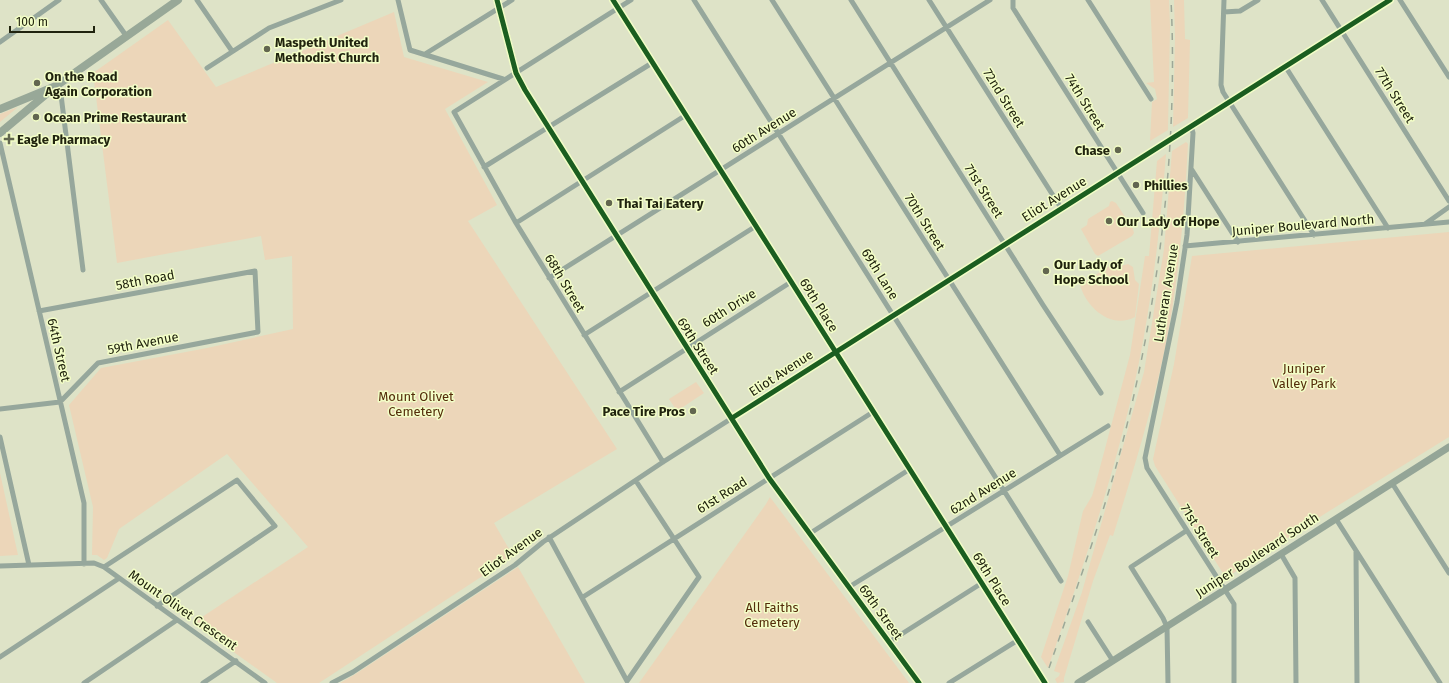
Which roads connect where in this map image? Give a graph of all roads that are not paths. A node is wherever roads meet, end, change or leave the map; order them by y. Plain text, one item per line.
1 (59, 0) edge
2 (101, 0) edge
3 (178, 0) edge
4 (197, 0) edge
5 (341, 0) edge
6 (398, 0) edge
7 (497, 0) edge
8 (512, 0) edge
9 (613, 0) edge
10 (631, 0) edge
11 (694, 0) edge
12 (772, 0) edge
13 (851, 0) edge
14 (929, 0) edge
15 (990, 0) edge
16 (1013, 0) edge
17 (1088, 0) edge
18 (1224, 0) edge
19 (1258, 0) edge
20 (1322, 0) edge
21 (1390, 0) edge
22 (1400, 0) edge
23 (499, 8) junction
24 (618, 8) junction
25 (1224, 12) junction
26 (946, 27) junction
27 (1341, 30) junction
28 (127, 36) junction
29 (0, 42) edge
30 (232, 51) junction
31 (425, 54) junction
32 (890, 62) junction
33 (652, 63) junction
34 (1286, 66) junction
35 (207, 68) dead end
36 (516, 73) junction
37 (1449, 77) edge
38 (503, 79) junction
39 (56, 86) junction
40 (834, 98) junction
41 (1151, 99) dead end
42 (1229, 102) junction
43 (0, 109) edge
44 (686, 116) junction
45 (1191, 126) junction
46 (549, 127) junction
47 (0, 133) edge
48 (778, 134) junction
49 (0, 143) edge
50 (484, 167) junction
51 (1192, 169) junction
52 (721, 170) junction
53 (1117, 173) junction
54 (582, 182) junction
55 (1449, 201) edge
56 (1449, 207) edge
57 (1061, 208) junction
58 (1144, 213) dead end
59 (1449, 222) edge
60 (516, 223) junction
61 (1424, 224) junction
62 (756, 226) junction
63 (1388, 228) junction
64 (1314, 235) junction
65 (616, 236) junction
66 (1238, 242) junction
67 (1005, 244) junction
68 (1185, 246) junction
69 (83, 270) dead end
70 (549, 278) junction
71 (949, 279) junction
72 (791, 282) junction
73 (651, 293) junction
74 (38, 311) junction
75 (893, 315) junction
76 (258, 332) joint
77 (584, 336) junction
78 (686, 348) junction
79 (835, 352) junction
80 (619, 392) junction
81 (1101, 393) dead end
82 (60, 402) junction
83 (0, 409) edge
84 (874, 412) junction
85 (732, 418) junction
86 (1108, 426) dead end
87 (0, 437) edge
88 (1449, 448) edge
89 (1060, 455) junction
90 (663, 462) junction
91 (1145, 463) joint
92 (910, 469) junction
93 (769, 478) junction
94 (636, 480) junction
95 (1392, 483) junction
96 (1004, 491) junction
97 (1336, 518) junction
98 (946, 527) junction
99 (1186, 531) junction
100 (809, 534) junction
101 (550, 537) junction
102 (674, 538) junction
103 (1356, 551) junction
104 (1281, 554) junction
105 (84, 564) junction
106 (29, 565) junction
107 (0, 566) edge
108 (104, 567) junction
109 (1449, 573) edge
110 (118, 579) junction
111 (1062, 581) dead end
112 (982, 583) junction
113 (848, 587) junction
114 (1224, 590) junction
115 (583, 597) junction
116 (157, 606) junction
117 (178, 620) junction
118 (1088, 622) dead end
119 (1167, 627) junction
120 (1018, 640) junction
121 (889, 642) junction
122 (0, 657) edge
123 (236, 661) junction
124 (1113, 661) junction
125 (84, 683) edge
126 (203, 683) edge
127 (266, 683) edge
128 (332, 683) edge
129 (919, 683) edge
130 (949, 683) edge
131 (1045, 683) edge
132 (1078, 683) edge
133 (1168, 683) edge
134 (1234, 683) edge
135 (1296, 683) edge
136 (1357, 683) edge
137 (1440, 683) edge

1 - 29 street
2 - 28 street
3 - 28 main road
4 - 30 street
5 - 30 street
6 - 31 street
7 - 23 main road, 69th Street
8 - 23 street
9 - 24 street, 69th Place
10 - 24 street
11 - 48 street, 69th Lane
12 - 40 street, 70th Street
13 - 32 street, 71st Street
14 - 26 street, 72nd Street
15 - 26 street, 60th Avenue
16 - 53 street, 74th Street
17 - 41 street
18 - 25 street
19 - 25 street
20 - 27 street, 77th Street
21 - 27 street, Eliot Avenue
22 - 37 street
23 - 31 street
23 - 36 main road, 69th Street
24 - 33 street, 69th Place
24 - 36 street
25 - 42 street
26 - 32 street, 60th Avenue
26 - 57 street, 72nd Street
27 - 34 street, Eliot Avenue
27 - 55 street, 77th Street
28 - 39 main road
30 - 35 street
31 - 38 street
32 - 40 street, 60th Avenue
32 - 67 street, 71st Street
33 - 44 street, 69th Place
33 - 46 street
34 - 42 street, Eliot Avenue
34 - 63 street
36 - 38 street
36 - 46 main road, 69th Street
38 - 50 street, 68th Street
39 - 43 main road
39 - 47 main road
39 - 69 street
40 - 48 street, 60th Avenue
40 - 71 street, 70th Street
42 - 45 street, Eliot Avenue
42 - 64 street
44 - 52 street, 69th Place
44 - 54 street
45 - 51 street, Lutheran Avenue
45 - 53 street, Eliot Avenue, bridge
46 - 50 street
46 - 54 main road, 69th Street
48 - 52 street, 60th Avenue
48 - 75 street, 69th Lane
49 - 74 street, 64th Street
50 - 60 street, 68th Street
51 - 66 street
51 - 68 street, Lutheran Avenue
52 - 62 street, 69th Place
52 - 65 street, 60th Avenue
53 - 57 street, Eliot Avenue
53 - 58 street, 74th Street
54 - 60 street
54 - 65 main road, 69th Street
56 - 61 street, Juniper Boulevard North
57 - 67 street, Eliot Avenue
59 - 61 street, Juniper Boulevard North
60 - 70 street, 68th Street
61 - 63 street, Juniper Boulevard North
62 - 72 street, 69th Place
62 - 73 street
63 - 64 street, Juniper Boulevard North
64 - 66 street, Juniper Boulevard North
65 - 70 street, 60th Avenue
65 - 73 main road, 69th Street
66 - 68 street, Juniper Boulevard North
67 - 71 street, Eliot Avenue
67 - 81 street, 71st Street
68 - 91 street, Lutheran Avenue
70 - 77 street, 68th Street
71 - 75 street, Eliot Avenue
71 - 89 street, 70th Street
72 - 78 street, 60th Drive
72 - 79 street, 69th Place
73 - 77 street
73 - 78 main road, 69th Street
74 - 76 street, 58th Road
74 - 82 street, 64th Street
75 - 79 street, Eliot Avenue
75 - 96 street, 69th Lane
76 - 82 street, 59th Avenue
77 - 80 street, 68th Street
78 - 80 street, 60th Drive
78 - 85 main road, 69th Street
79 - 84 street, 69th Place
79 - 85 street, Eliot Avenue
80 - 90 street, 68th Street
82 - 83 street
82 - 105 street, 64th Street
84 - 92 street, 69th Place
84 - 93 street, 61st Road
85 - 90 street, Eliot Avenue
85 - 93 main road, 69th Street
86 - 89 street, 62nd Avenue
87 - 106 street
88 - 95 main road, Juniper Boulevard South
89 - 96 street, 62nd Avenue
90 - 94 street, Eliot Avenue
91 - 99 street, 71st Street
92 - 98 street, 69th Place
92 - 100 street
93 - 100 main road, 69th Street
93 - 102 street, 61st Road
94 - 101 street, Eliot Avenue
94 - 102 street
95 - 97 main road, Juniper Boulevard South
95 - 109 street
96 - 98 street, 62nd Avenue
96 - 111 street, 69th Lane
97 - 103 street
97 - 104 main road, Juniper Boulevard South
98 - 112 street, 69th Place
98 - 113 street, 62nd Avenue
99 - 114 street, 71st Street
99 - 119 street
100 - 113 main road, 69th Street
101 - 115 street
101 - 128 street, Eliot Avenue
102 - 115 street, 61st Road
102 - 115 street
103 - 136 street
103 - 137 street
104 - 114 main road, Juniper Boulevard South
104 - 135 street
105 - 106 street
105 - 108 street
106 - 107 street
108 - 110 street, Mount Olivet Crescent
108 - 116 street
110 - 116 street, Mount Olivet Crescent
110 - 122 street
112 - 120 street, 69th Place
112 - 121 street
113 - 121 main road, 69th Street
114 - 119 main road, Juniper Boulevard South
114 - 134 street, 71st Street
116 - 117 street, Mount Olivet Crescent
117 - 123 street, Mount Olivet Crescent
117 - 125 street
118 - 124 street
119 - 124 main road, Juniper Boulevard South
119 - 133 street
120 - 130 street
120 - 131 street, 69th Place
121 - 129 main road, 69th Street
123 - 126 street
123 - 127 street, Mount Olivet Crescent
124 - 132 main road, Juniper Boulevard South

